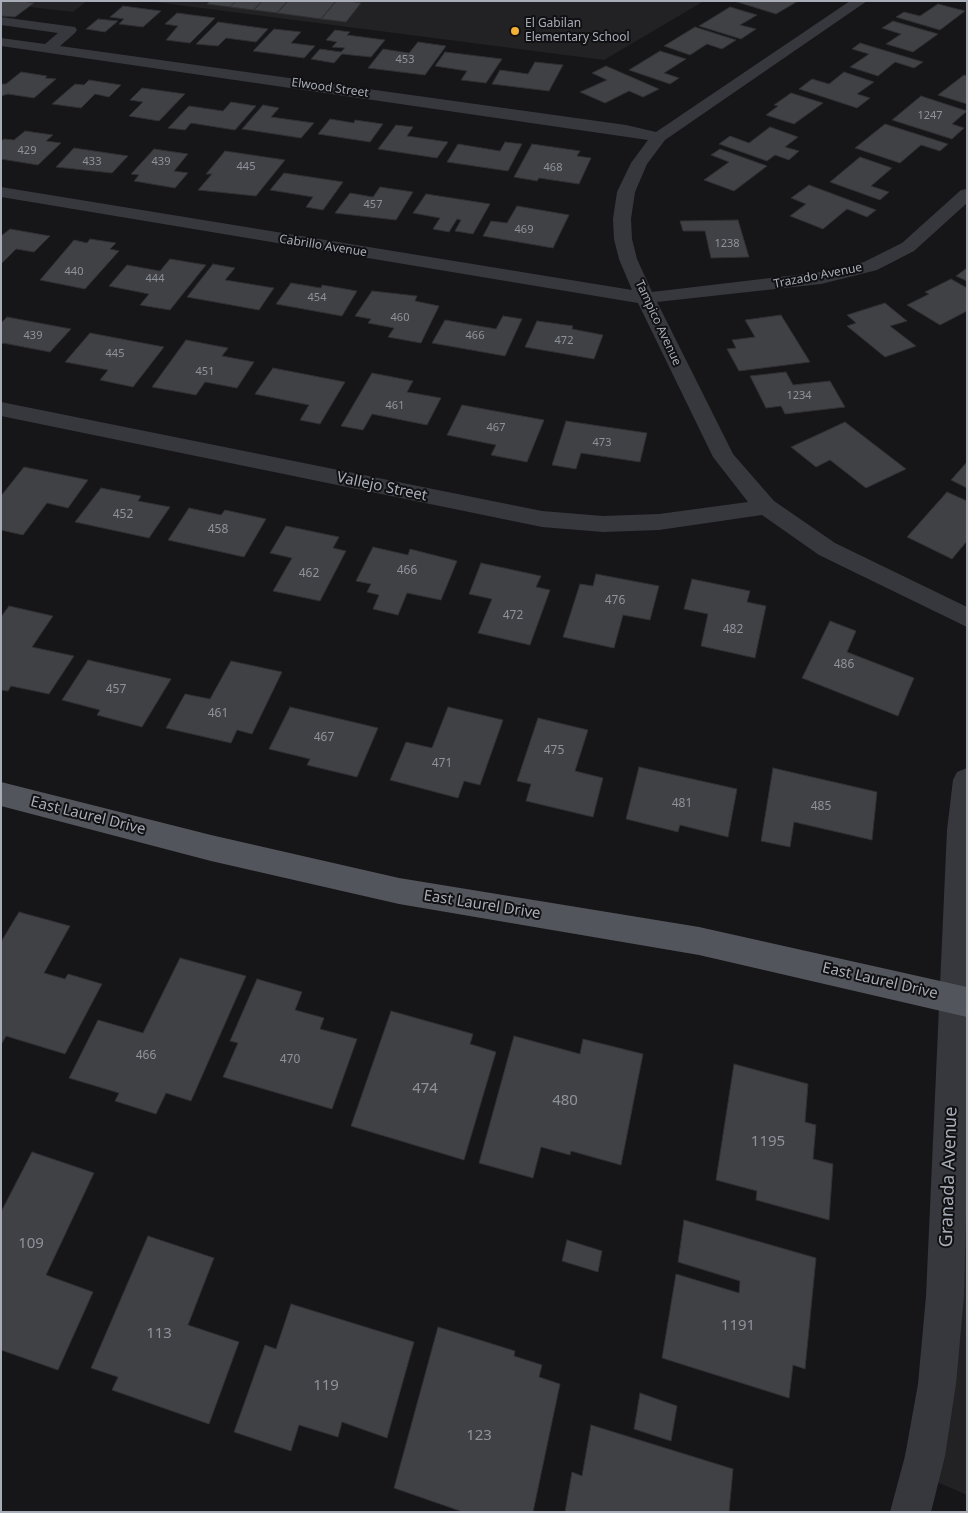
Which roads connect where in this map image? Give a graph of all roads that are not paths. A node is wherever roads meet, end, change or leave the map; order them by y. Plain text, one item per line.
1 (860, 1) edge
2 (1, 21) edge
3 (1, 42) edge
4 (48, 48) junction
5 (659, 137) junction
6 (1, 192) edge
7 (967, 194) edge
8 (645, 298) junction
9 (1, 410) edge
10 (766, 507) junction
11 (967, 618) edge
12 (967, 780) edge
13 (1, 794) edge
14 (960, 1000) edge
15 (910, 1512) edge

1 - 5 street, Tampico Avenue
2 - 4 street
3 - 4 street, Elwood Street
4 - 5 street, Elwood Street
5 - 8 street, Tampico Avenue
6 - 8 street, Cabrillo Avenue
7 - 8 street, Trazado Avenue
8 - 10 street, Tampico Avenue
9 - 10 street, Vallejo Street
10 - 11 street, Tampico Avenue
12 - 14 street, Granada Avenue
13 - 14 main road, East Laurel Drive
14 - 15 street, Granada Avenue

